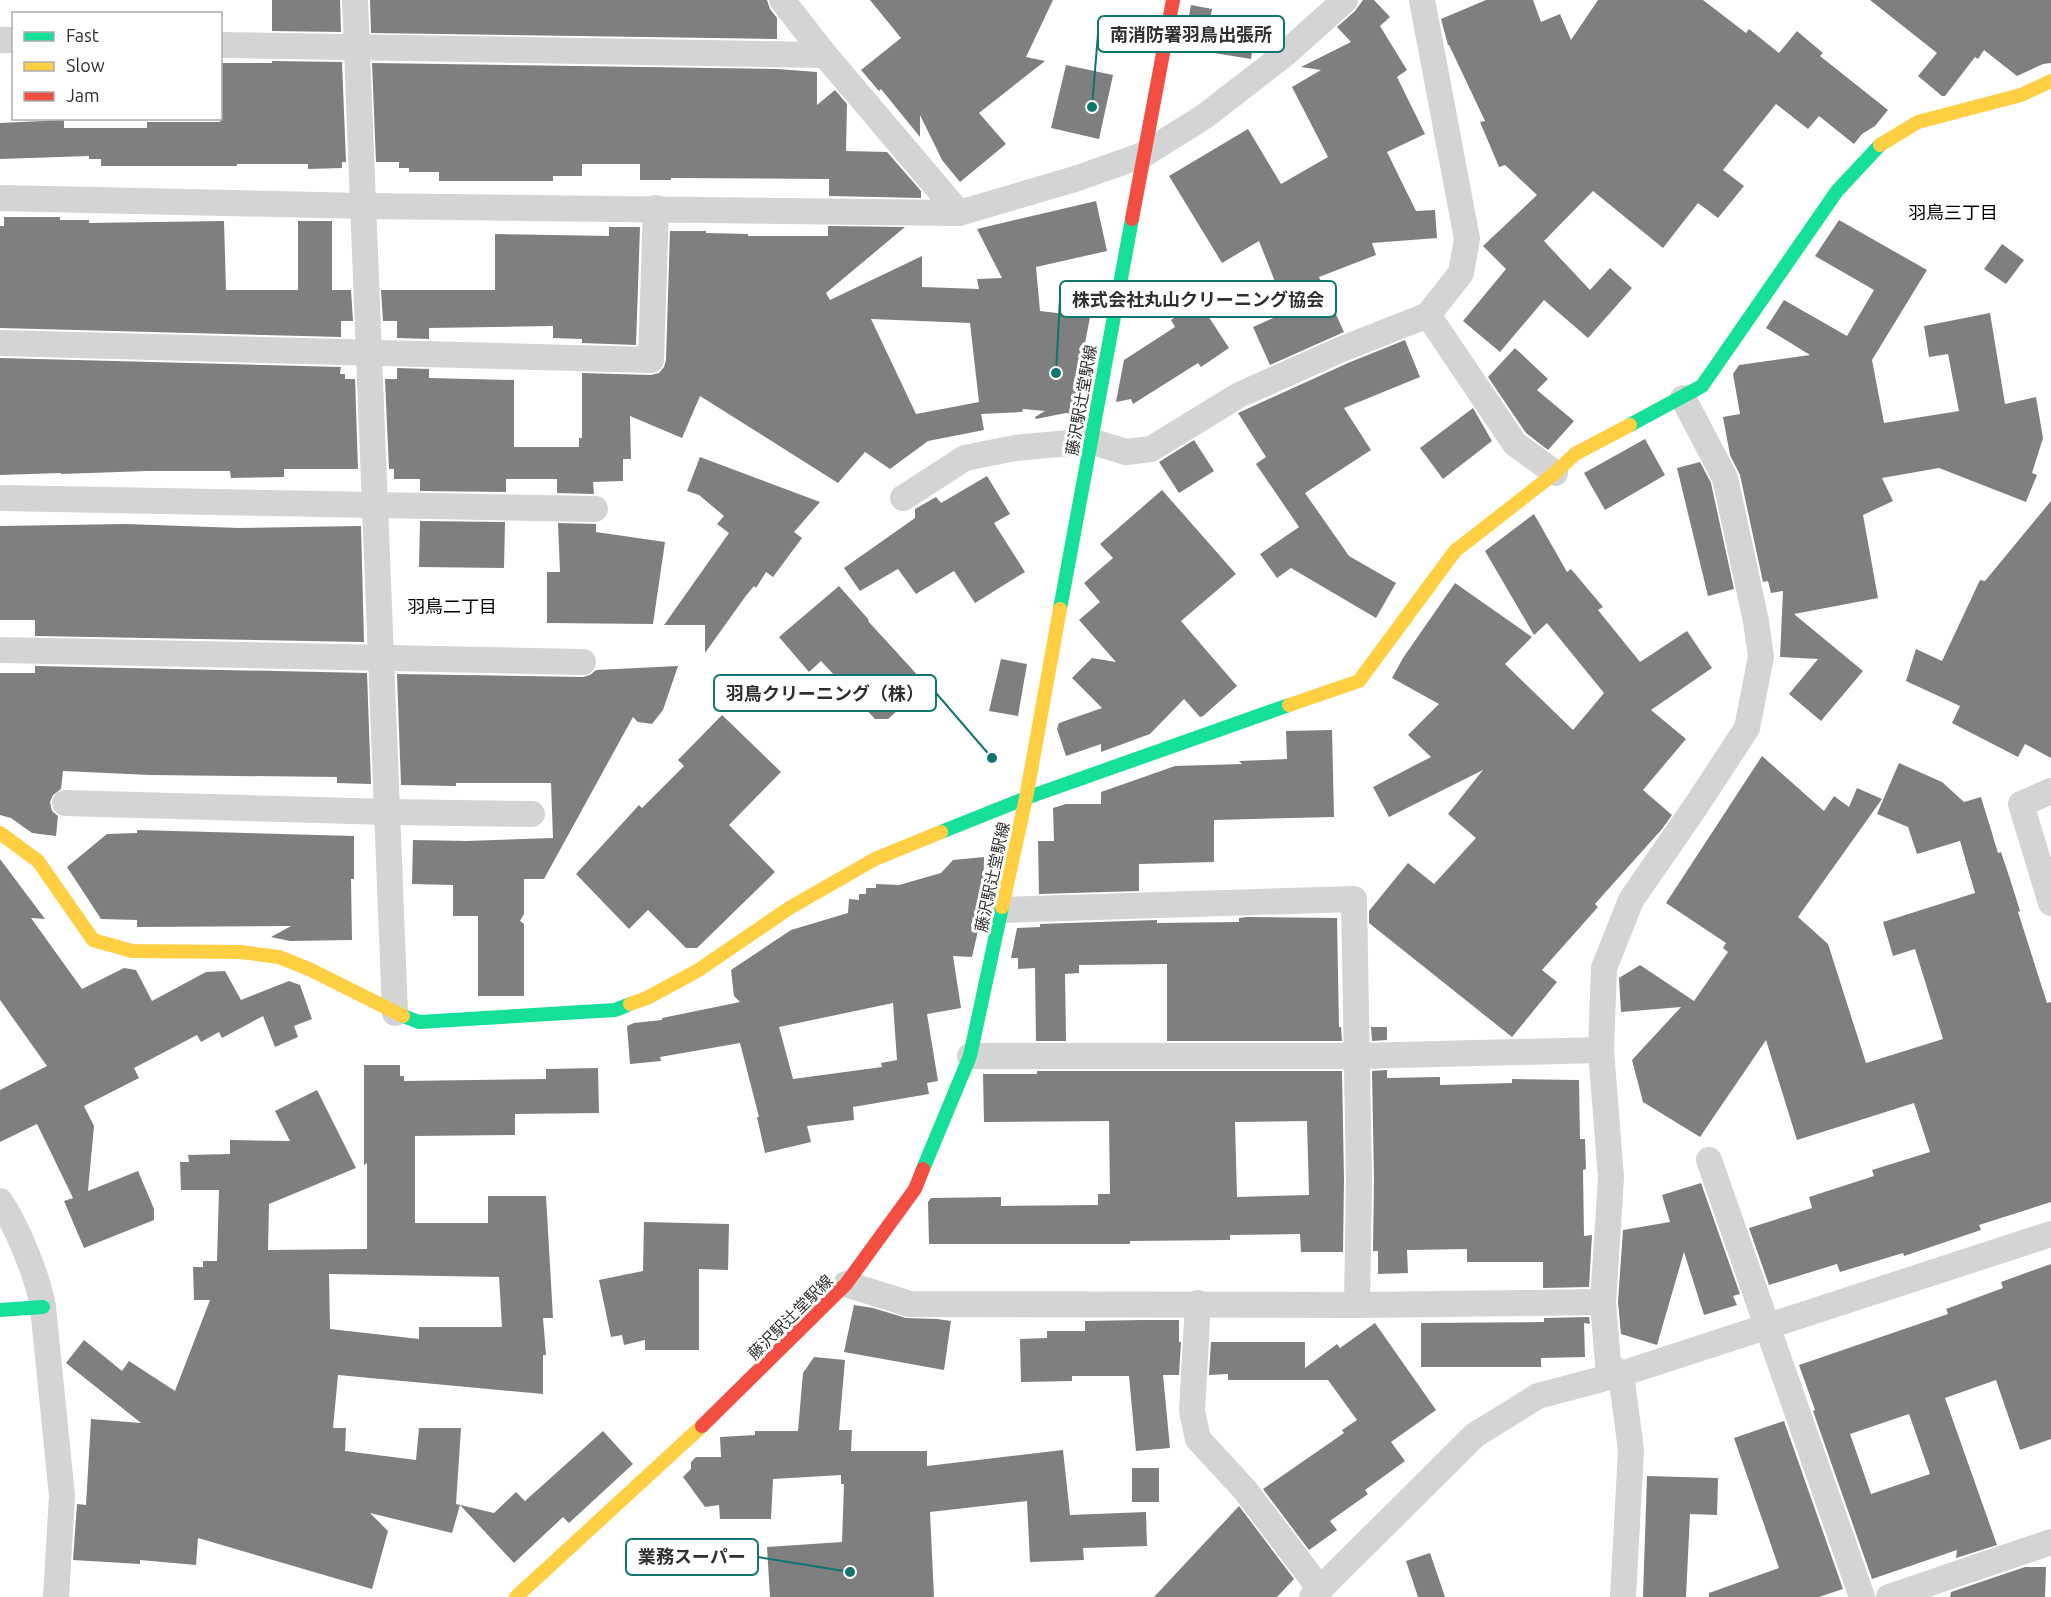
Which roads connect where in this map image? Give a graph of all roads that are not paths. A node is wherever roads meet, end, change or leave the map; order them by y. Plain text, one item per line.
1 (356, 0) edge
2 (782, 0) edge
3 (1173, 0) edge
4 (1345, 0) edge
5 (1422, 0) edge
6 (222, 45) edge
7 (357, 48) junction
8 (825, 55) junction
9 (2051, 81) edge
10 (1143, 155) junction
11 (0, 198) edge
12 (364, 206) junction
13 (656, 208) junction
14 (959, 213) junction
15 (1428, 315) junction
16 (0, 343) edge
17 (370, 352) junction
18 (1683, 398) junction
19 (1090, 441) junction
20 (1556, 473) junction
21 (0, 498) edge
22 (903, 498) dead end
23 (375, 505) junction
24 (595, 509) dead end
25 (0, 650) edge
26 (382, 658) junction
27 (583, 662) dead end
28 (2051, 791) edge
29 (1026, 798) junction
30 (65, 803) dead end
31 (388, 812) junction
32 (532, 814) dead end
33 (0, 833) edge
34 (2051, 903) edge
35 (1002, 910) junction
36 (395, 1012) junction
37 (1601, 1050) junction
38 (970, 1056) junction
39 (1358, 1056) junction
40 (1709, 1160) dead end
41 (0, 1201) edge
42 (2051, 1234) edge
43 (846, 1284) junction
44 (1603, 1302) junction
45 (1198, 1303) junction
46 (1357, 1305) junction
47 (43, 1307) junction
48 (0, 1310) edge
49 (1768, 1328) junction
50 (1621, 1374) junction
51 (2051, 1542) edge
52 (1316, 1593) edge
53 (56, 1597) edge
54 (516, 1597) edge
55 (1623, 1597) edge
56 (1862, 1597) edge
57 (1889, 1597) edge

1 - 7 street
2 - 8 street
3 - 10 street, 藤沢駅辻堂駅線
4 - 10 street
5 - 15 street
6 - 7 street
7 - 8 street
7 - 12 street
8 - 14 street
9 - 18 street
10 - 14 street
10 - 19 street, 藤沢駅辻堂駅線
11 - 12 street
12 - 13 street
12 - 17 street
13 - 14 street
13 - 17 street
15 - 19 street
15 - 20 street
16 - 17 street
17 - 23 street
18 - 20 street
18 - 37 street
19 - 22 street
19 - 29 street, 藤沢駅辻堂駅線
20 - 29 street
21 - 23 street
23 - 24 street
23 - 26 street
25 - 26 street
26 - 27 street
26 - 31 street
28 - 34 street
29 - 35 street, 藤沢駅辻堂駅線
29 - 36 street
30 - 31 street
31 - 32 street
31 - 36 street
33 - 36 street
35 - 38 street, 藤沢駅辻堂駅線
35 - 39 street
37 - 39 street
37 - 44 street
38 - 39 street
38 - 43 street, 藤沢駅辻堂駅線
39 - 46 street
40 - 49 street
41 - 47 street
42 - 49 street
43 - 45 street
43 - 54 street, 藤沢駅辻堂駅線
44 - 46 street
44 - 50 street
45 - 46 street
45 - 52 street
47 - 48 street
47 - 53 street
49 - 50 street
49 - 56 street
50 - 52 street
50 - 55 street
51 - 57 street

